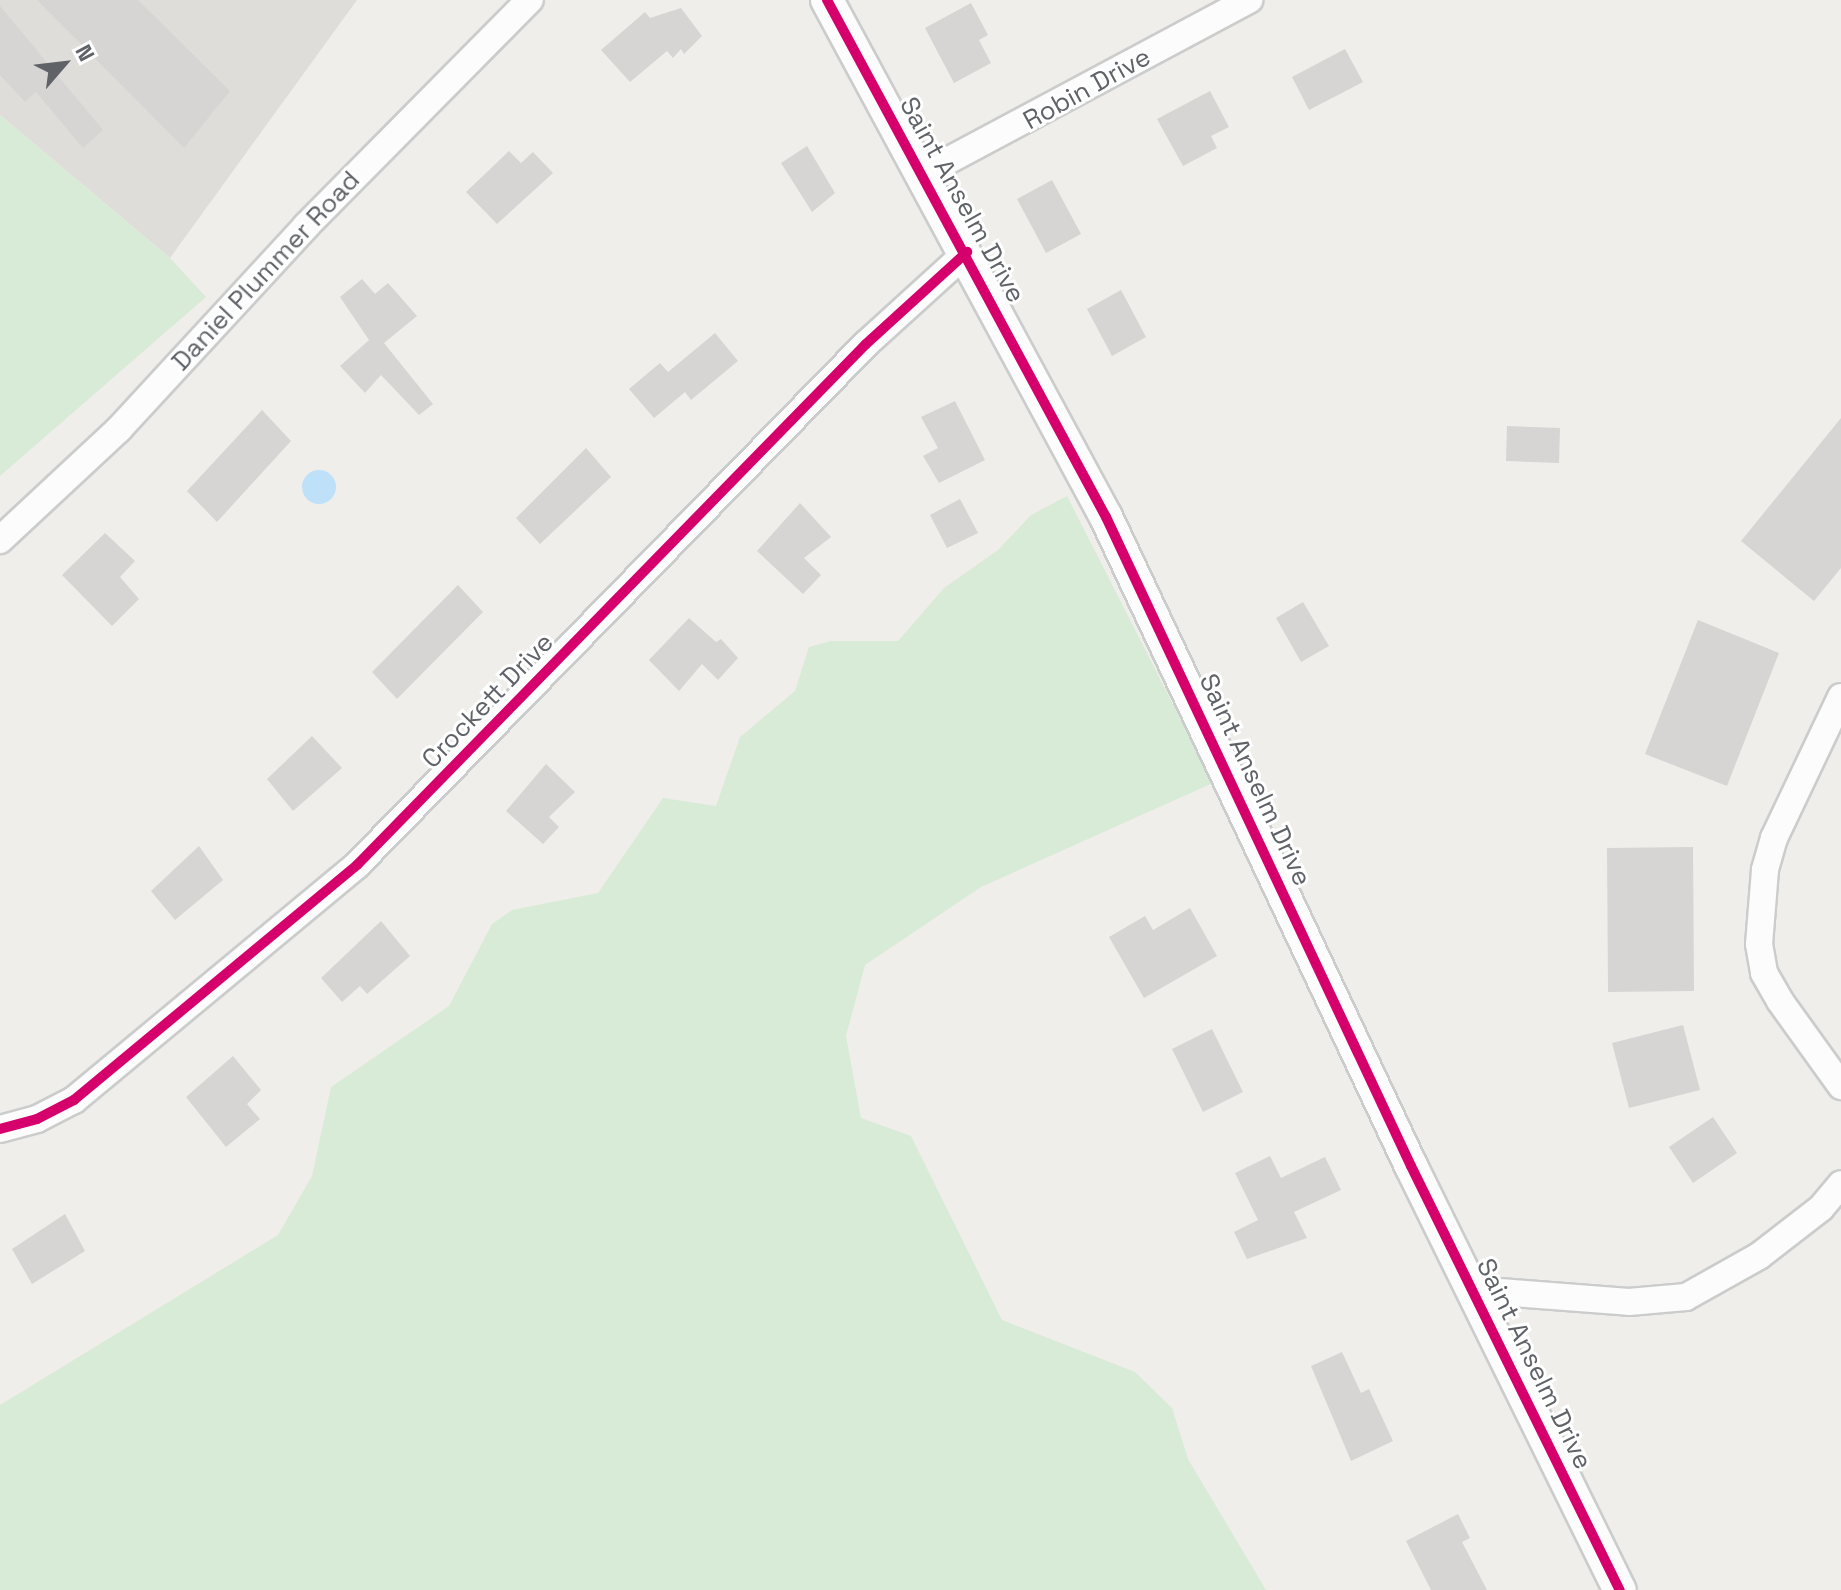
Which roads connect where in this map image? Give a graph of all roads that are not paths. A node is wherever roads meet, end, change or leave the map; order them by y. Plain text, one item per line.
1 (530, 0) edge
2 (827, 0) edge
3 (1249, 0) edge
4 (923, 174) junction
5 (967, 252) junction
6 (0, 540) edge
7 (1841, 697) edge
8 (1841, 1086) edge
9 (0, 1129) edge
10 (1841, 1184) edge
11 (1474, 1290) junction
12 (1620, 1590) edge

1 - 6 street, Daniel Plummer Road
2 - 4 street, Saint Anselm Drive
3 - 4 street, Robin Drive
4 - 5 street, Saint Anselm Drive
5 - 9 street, Crockett Drive
5 - 11 street, Saint Anselm Drive
7 - 8 street
10 - 11 street
11 - 12 street, Saint Anselm Drive

